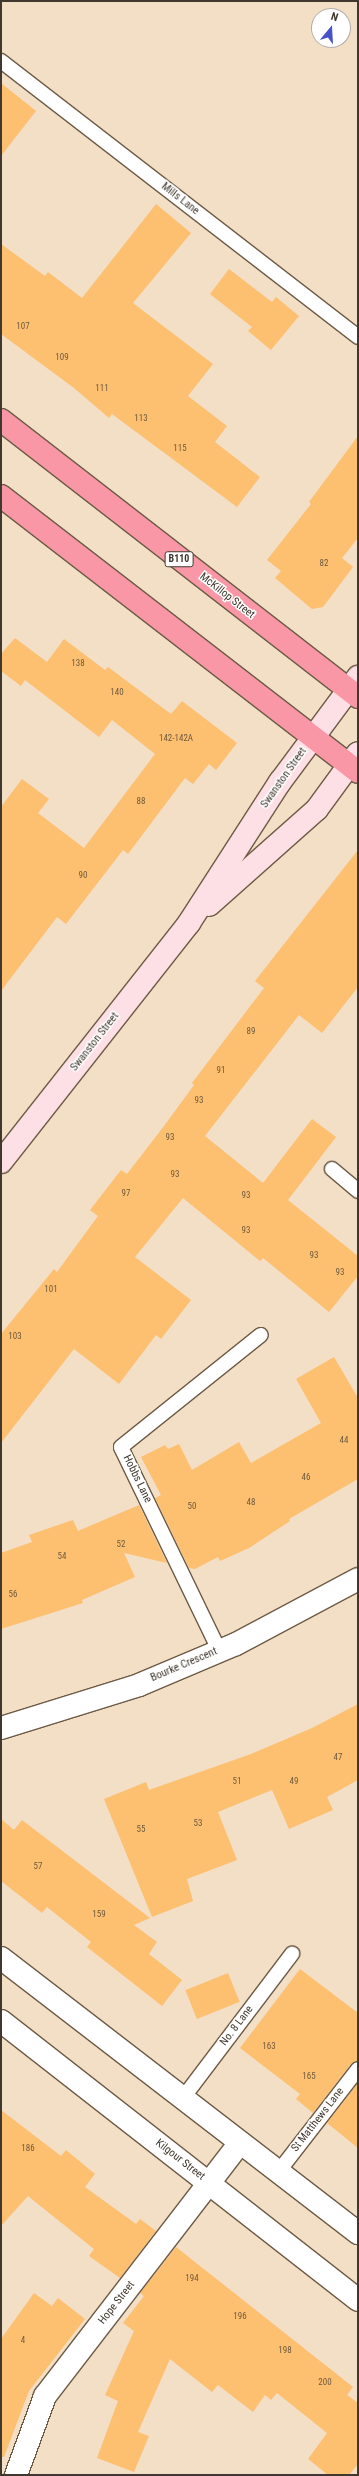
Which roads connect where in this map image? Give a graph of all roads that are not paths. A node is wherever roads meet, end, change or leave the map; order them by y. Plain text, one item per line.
1 (1, 61) edge
2 (358, 337) edge
3 (1, 420) edge
4 (1, 496) edge
5 (355, 688) edge
6 (313, 738) junction
7 (355, 763) edge
8 (189, 923) junction
9 (1, 1162) edge
10 (332, 1169) dead end
11 (358, 1192) edge
12 (261, 1335) dead end
13 (358, 1579) edge
14 (219, 1650) junction
15 (1, 1728) edge
16 (292, 1954) dead end
17 (1, 1958) edge
18 (1, 2021) edge
19 (358, 2069) edge
20 (183, 2098) junction
21 (240, 2143) junction
22 (279, 2172) junction
23 (209, 2183) junction
24 (358, 2234) edge
25 (358, 2300) edge
26 (16, 2475) edge

1 - 2 lane, Mills Lane
3 - 5 highway, McKillop Street / B110
4 - 6 highway
5 - 6 street, Swanston Street
6 - 7 highway
6 - 8 street, Swanston Street
7 - 8 street, Swanston Street
8 - 9 street, Swanston Street
10 - 11 lane
12 - 14 lane, Hobbs Lane
13 - 14 street, Bourke Crescent
14 - 15 street, Bourke Crescent
16 - 20 lane, No. 8 Lane
17 - 20 street
18 - 23 street, Kilgour Street
19 - 22 lane, St Matthews Lane
20 - 21 street
21 - 22 street
21 - 23 street, Hope Street
22 - 24 street
23 - 25 street, Kilgour Street
23 - 26 street, Hope Street

